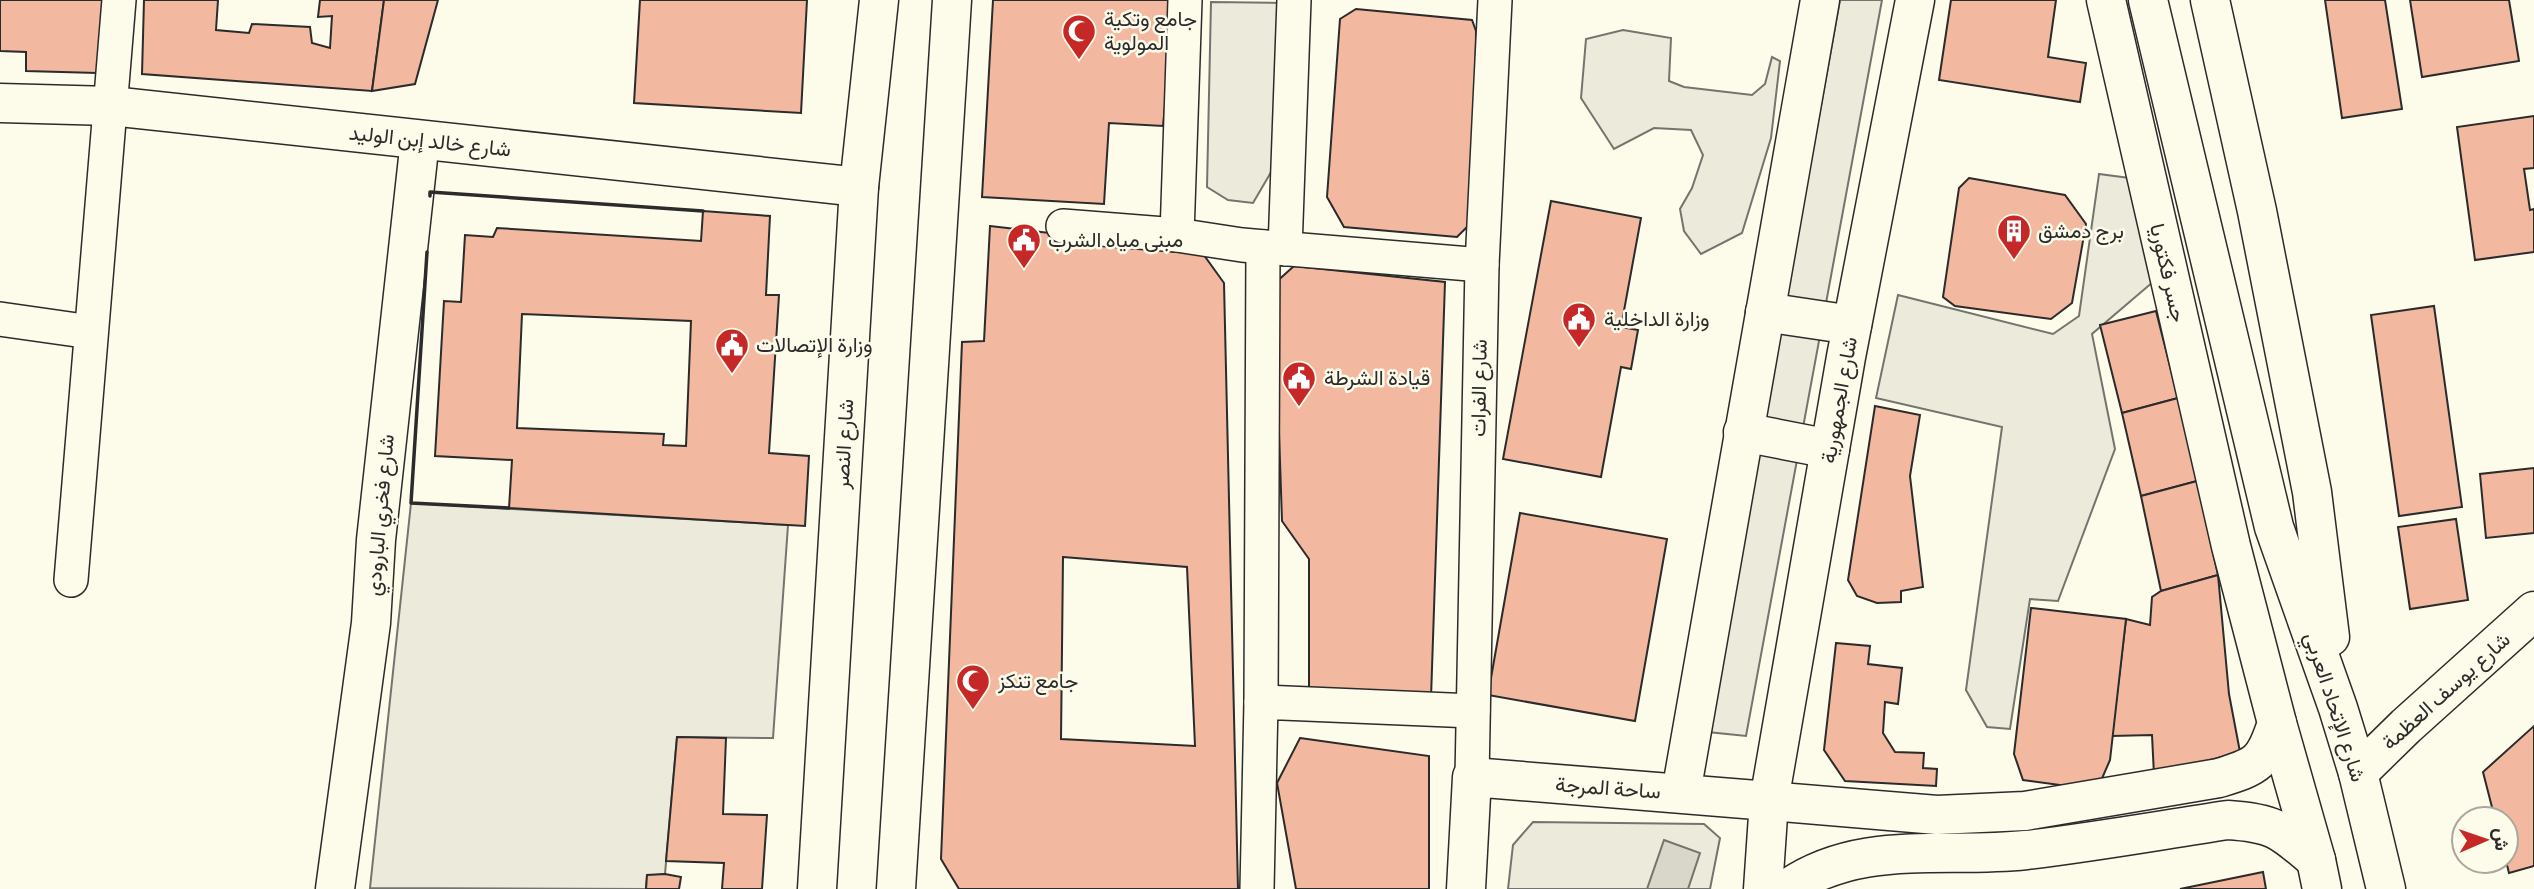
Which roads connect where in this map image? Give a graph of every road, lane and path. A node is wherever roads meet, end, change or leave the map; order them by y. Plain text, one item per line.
1 (119, 0) edge
2 (879, 0) edge
3 (952, 0) edge
4 (1185, 0) edge
5 (1294, 0) edge
6 (1494, 0) edge
7 (1820, 0) edge
8 (1915, 0) edge
9 (2106, 0) edge
10 (2148, 0) edge
11 (2210, 0) edge
12 (0, 103) edge
13 (111, 106) junction
14 (420, 140) junction
15 (859, 187) junction
16 (1063, 226) dead end
17 (1177, 235) junction
18 (1274, 248) junction
19 (1482, 265) junction
20 (1765, 312) junction
21 (0, 319) edge
22 (1852, 325) junction
23 (91, 332) junction
24 (1744, 432) junction
25 (1830, 449) junction
26 (2274, 527) joint
27 (71, 580) dead end
28 (2534, 611) edge
29 (1261, 702) junction
30 (2339, 708) junction
31 (1473, 711) junction
32 (2277, 723) junction
33 (2358, 773) junction
34 (1472, 777) junction
35 (1681, 793) junction
36 (1769, 801) junction
37 (2319, 874) edge
38 (335, 889) edge
39 (817, 889) edge
40 (896, 889) edge
41 (1257, 889) edge
42 (1466, 889) edge
43 (1763, 889) edge
44 (1787, 889) edge
45 (2386, 889) edge

1 - 13 street
2 - 15 main road, شارع النصر
3 - 40 main road
4 - 17 street
5 - 18 street
6 - 19 street, شارع الفرات
7 - 20 main road
8 - 22 main road, شارع الجمهورية
9 - 32 main road, جسر فكتوريا
10 - 26 main road, جسر فكتوريا
11 - 30 main road
12 - 13 main road, شارع خالد إبن الوليد
13 - 14 main road, شارع خالد إبن الوليد
13 - 23 street
14 - 15 main road, شارع خالد إبن الوليد
14 - 38 main road, شارع فخري البارودي
15 - 39 main road, شارع النصر
16 - 17 street
17 - 18 street
18 - 19 street
18 - 29 street
19 - 31 street, شارع الفرات
20 - 22 main road
20 - 24 main road
21 - 23 street
22 - 25 main road, شارع الجمهورية
23 - 27 street
24 - 25 main road
24 - 35 main road
25 - 36 main road, شارع الجمهورية
26 - 30 main road, شارع الإتحاد العربي
28 - 33 main road, شارع يوسف العظمة
29 - 31 street
29 - 41 street
30 - 33 main road, شارع الإتحاد العربي
31 - 34 street, شارع الفرات
32 - 36 main road, ساحة المرجة
32 - 37 main road
33 - 45 main road, شارع الإتحاد العربي
34 - 35 main road, ساحة المرجة
34 - 42 main road
35 - 36 main road, ساحة المرجة
36 - 43 main road
37 - 44 main road

